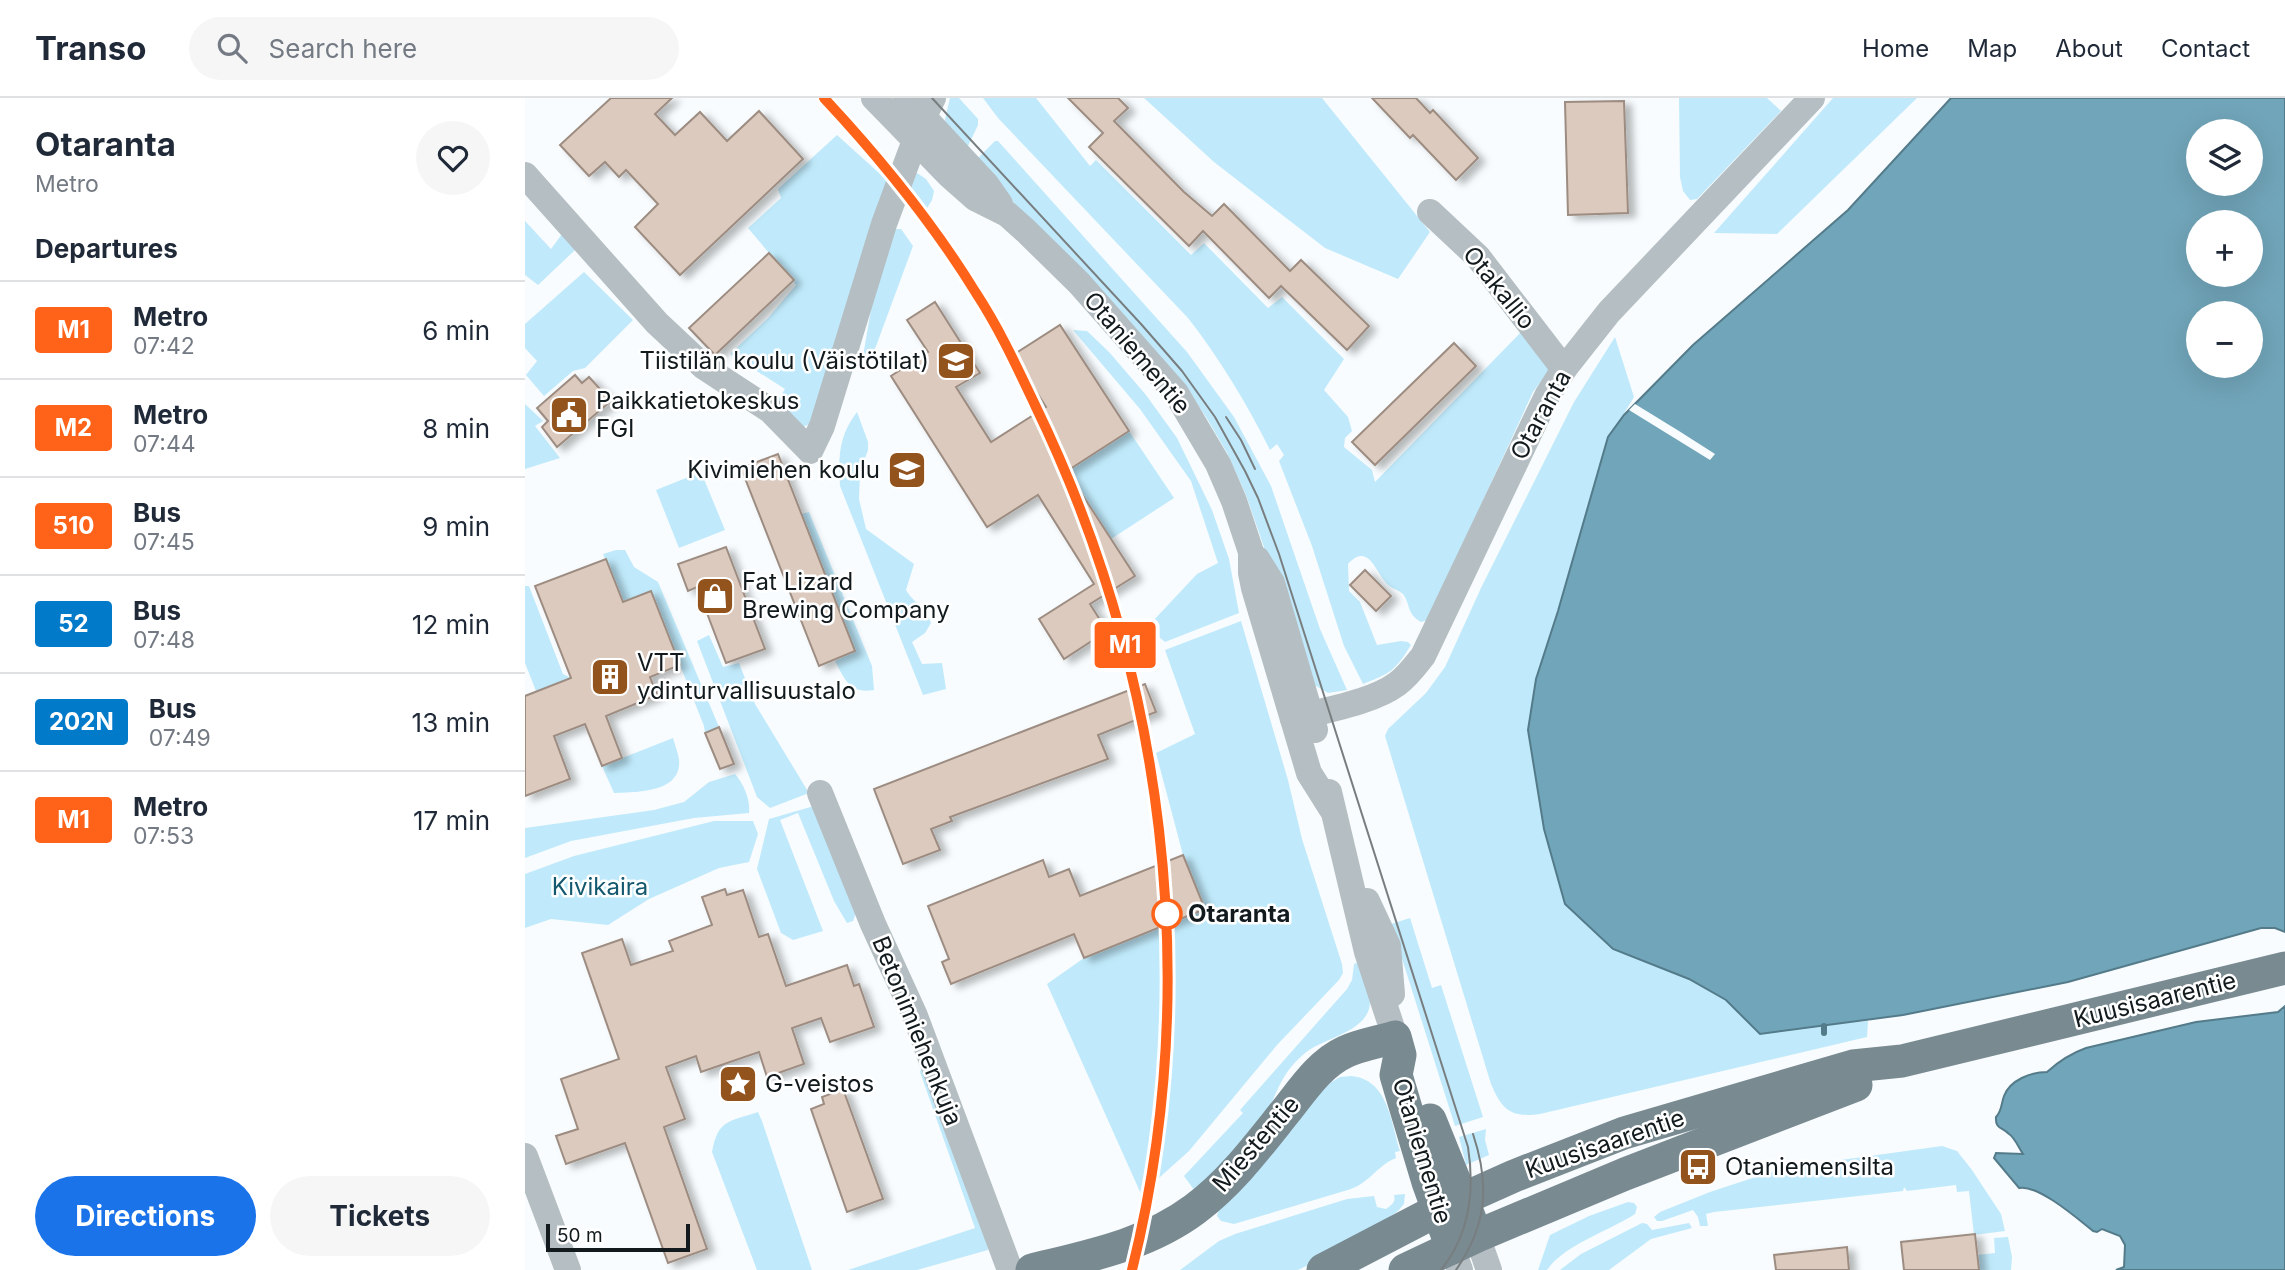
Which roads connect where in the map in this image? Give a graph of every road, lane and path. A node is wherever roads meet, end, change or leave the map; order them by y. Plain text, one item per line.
1 (873, 98) edge
2 (1812, 98) edge
3 (920, 113) edge
4 (525, 175) edge
5 (1430, 212) dead end
6 (1564, 369) junction
7 (1302, 717) junction
8 (820, 793) dead end
9 (2285, 968) edge
10 (1397, 1046) junction
11 (1902, 1061) junction
12 (525, 1156) edge
13 (1451, 1205) junction
14 (1463, 1251) edge
15 (568, 1270) edge
16 (1010, 1270) edge
17 (1032, 1270) edge
18 (1323, 1270) edge
19 (1405, 1270) edge
20 (1489, 1270) edge

1 - 3 street, Otaniementie
2 - 6 street, Otaranta
3 - 4 street
3 - 7 street, Otaniementie
5 - 6 street, Otakallio
6 - 7 street, Otaranta
7 - 10 street, Otaniementie
8 - 16 street, Betonimiehenkuja
9 - 11 main road, Kuusisaarentie
10 - 13 main road, Otaniementie
10 - 17 main road, Miestentie
11 - 13 main road, Kuusisaarentie
11 - 14 main road, Kuusisaarentie
12 - 15 street
13 - 14 main road, Otaniementie
13 - 18 main road, Kuusisaarentie
14 - 19 main road, Kuusisaarentie
14 - 20 street

